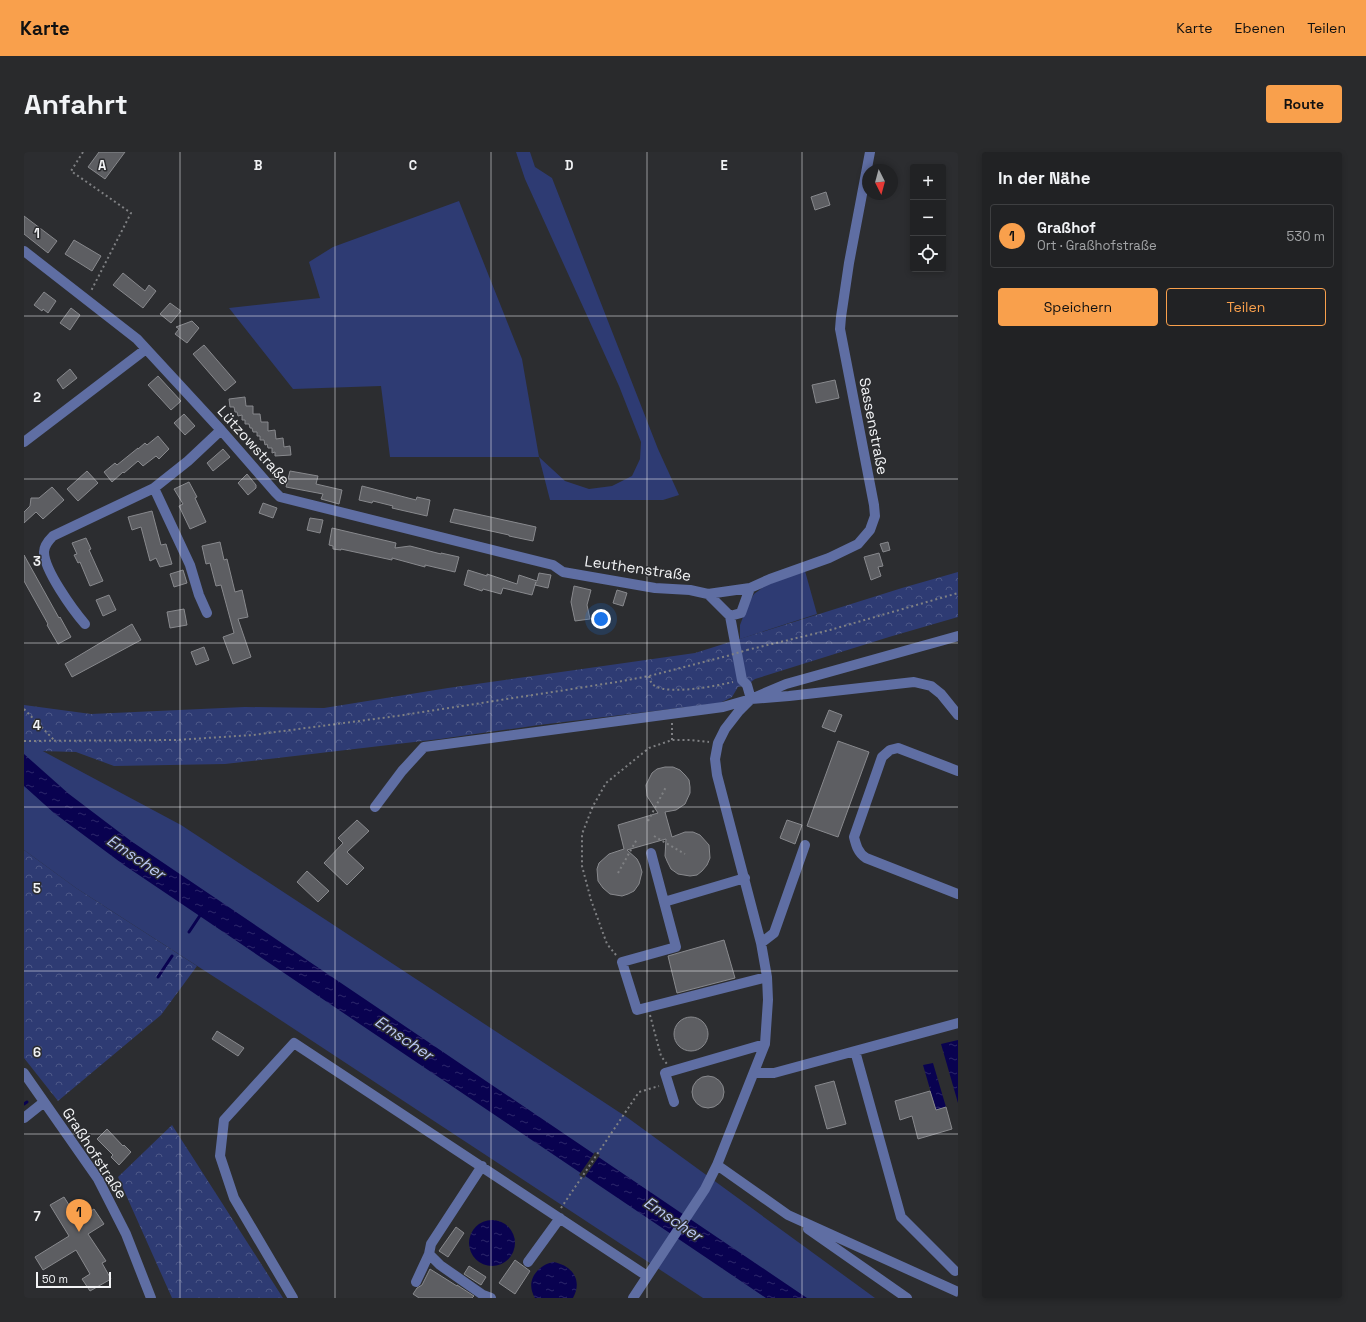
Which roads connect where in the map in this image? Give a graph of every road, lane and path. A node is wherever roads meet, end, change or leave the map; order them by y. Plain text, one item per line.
1 (83, 152) edge
2 (870, 152) edge
3 (24, 251) edge
4 (86, 300) junction
5 (146, 349) junction
6 (221, 430) junction
7 (24, 442) edge
8 (154, 488) junction
9 (563, 572) joint
10 (750, 588) junction
11 (958, 593) edge
12 (708, 594) junction
13 (207, 613) dead end
14 (730, 616) junction
15 (84, 624) dead end
16 (958, 636) edge
17 (649, 676) junction
18 (742, 680) junction
19 (751, 699) junction
20 (24, 709) edge
21 (672, 714) junction
22 (958, 715) edge
23 (55, 740) junction
24 (672, 740) junction
25 (24, 741) edge
26 (718, 743) junction
27 (958, 771) edge
28 (666, 787) dead end
29 (375, 807) dead end
30 (648, 821) dead end
31 (654, 836) dead end
32 (637, 840) dead end
33 (805, 845) dead end
34 (651, 853) dead end
35 (685, 854) dead end
36 (618, 873) dead end
37 (745, 878) junction
38 (958, 894) edge
39 (664, 902) junction
40 (761, 943) junction
41 (622, 962) junction
42 (767, 977) junction
43 (648, 1007) junction
44 (958, 1023) edge
45 (765, 1044) junction
46 (855, 1051) junction
47 (672, 1071) junction
48 (24, 1073) edge
49 (754, 1073) junction
50 (668, 1084) junction
51 (44, 1102) junction
52 (674, 1102) dead end
53 (24, 1118) edge
54 (717, 1165) junction
55 (482, 1166) junction
56 (788, 1215) junction
57 (558, 1217) junction
58 (429, 1254) junction
59 (528, 1262) dead end
60 (955, 1271) dead end
61 (647, 1276) junction
62 (416, 1282) dead end
63 (958, 1292) edge
64 (151, 1298) edge
65 (293, 1298) edge
66 (491, 1298) edge
67 (633, 1298) edge
68 (907, 1298) edge

1 - 4 path
2 - 10 street, Sassenstraße
3 - 4 street, Lützowstraße
4 - 5 street, Lützowstraße
5 - 6 street, Lützowstraße
5 - 7 street
6 - 8 street
6 - 9 street, Lützowstraße
8 - 13 street
8 - 15 street
9 - 12 street, Leuthenstraße
10 - 12 street, Sassenstraße
10 - 14 street
11 - 17 path, bridge
12 - 14 street
14 - 18 street
16 - 19 street
17 - 18 path
17 - 23 path
18 - 19 street
19 - 21 street
19 - 22 street
19 - 26 street
20 - 23 path
21 - 24 path
21 - 29 street
23 - 25 path
24 - 26 path
24 - 41 path
26 - 37 street
27 - 38 street
28 - 30 path
31 - 35 path
32 - 36 path
33 - 40 street
34 - 39 street
37 - 39 street
37 - 40 street
39 - 41 street
40 - 42 street
41 - 43 street
42 - 43 street
42 - 45 street
43 - 47 path
44 - 46 street
45 - 47 street
45 - 49 street
46 - 49 street
46 - 60 street
47 - 50 street
48 - 51 street, Graßhofstraße
49 - 54 street
50 - 52 street
50 - 57 path
51 - 53 street
51 - 64 street, Graßhofstraße
54 - 56 street
54 - 61 street
55 - 57 street
55 - 58 street
55 - 65 street
56 - 63 street
56 - 68 street
57 - 59 street
57 - 61 street
58 - 62 street
58 - 66 street
61 - 67 street

